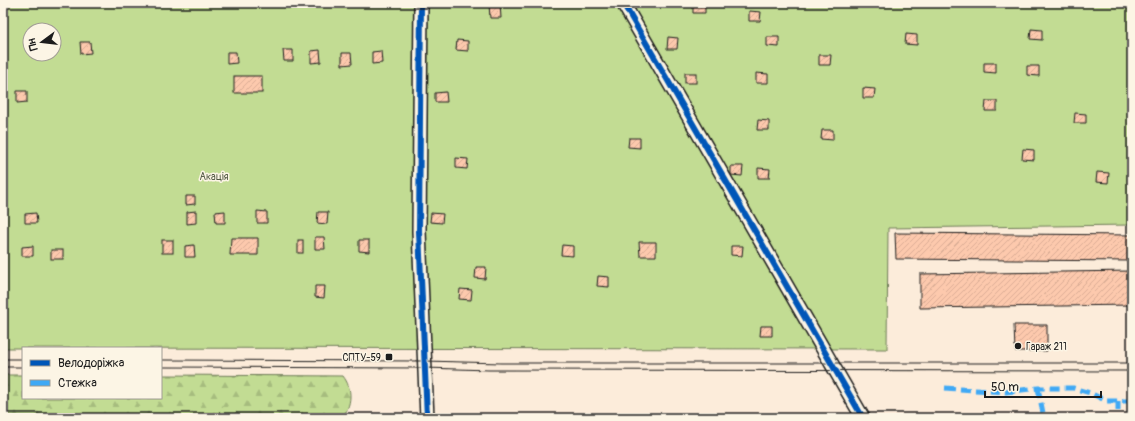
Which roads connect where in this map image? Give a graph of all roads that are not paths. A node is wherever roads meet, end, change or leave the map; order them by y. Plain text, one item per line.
1 (421, 3) edge
2 (623, 3) edge
3 (426, 418) edge
4 (863, 418) edge

1 - 3 street
2 - 4 street

